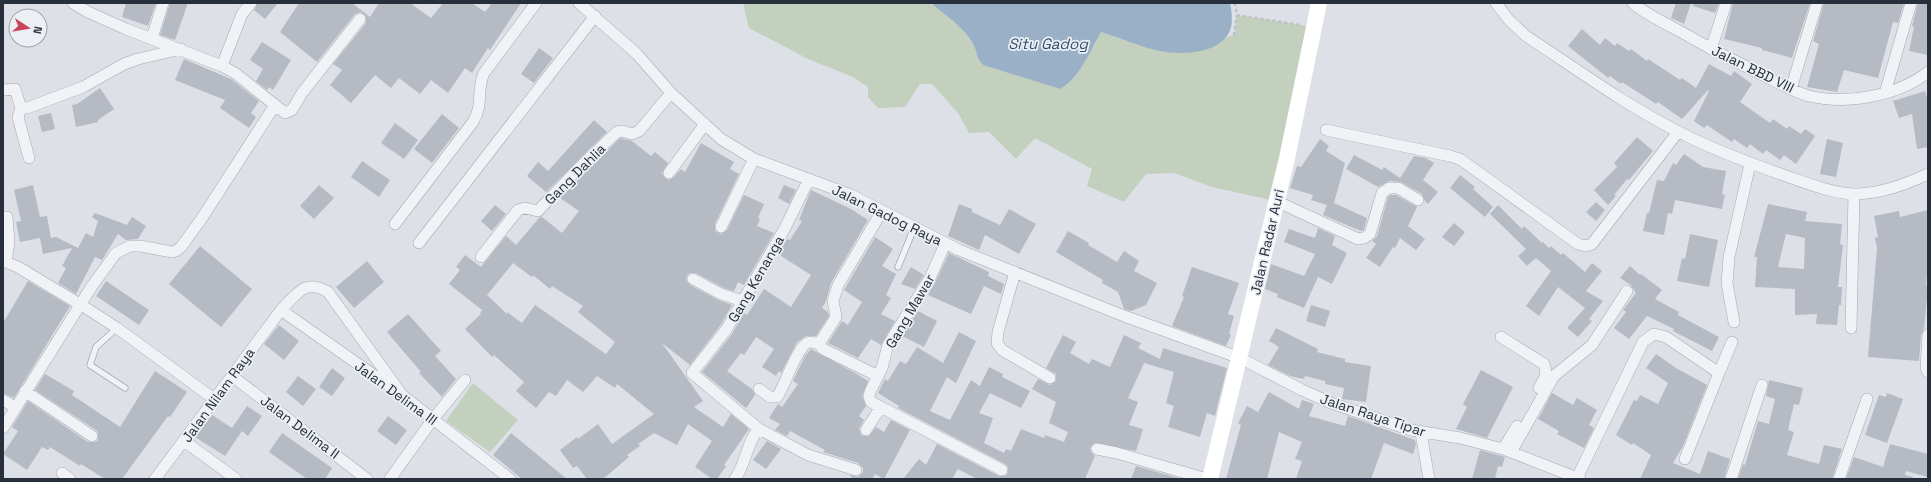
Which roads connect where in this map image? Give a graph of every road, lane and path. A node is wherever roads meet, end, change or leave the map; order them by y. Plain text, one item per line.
1 (73, 3) edge
2 (163, 3) edge
3 (251, 3) edge
4 (536, 3) edge
5 (579, 3) edge
6 (1235, 3) edge
7 (1319, 3) edge
8 (1496, 3) edge
9 (1633, 3) edge
10 (1726, 3) edge
11 (1816, 3) edge
12 (1911, 3) edge
13 (1237, 15) junction
14 (595, 16) junction
15 (360, 19) dead end
16 (1314, 27) junction
17 (1234, 35) dead end
18 (152, 38) junction
19 (181, 49) junction
20 (1711, 49) junction
21 (222, 66) junction
22 (1928, 72) edge
23 (1790, 89) junction
24 (3, 90) edge
25 (671, 93) junction
26 (1885, 93) junction
27 (275, 105) junction
28 (21, 108) junction
29 (705, 124) junction
30 (1326, 130) dead end
31 (1678, 132) junction
32 (29, 158) dead end
33 (754, 159) junction
34 (1750, 164) junction
35 (669, 173) dead end
36 (1928, 174) edge
37 (810, 179) junction
38 (1854, 194) junction
39 (1418, 200) dead end
40 (1276, 201) junction
41 (882, 211) junction
42 (7, 217) dead end
43 (395, 224) dead end
44 (721, 228) dead end
45 (914, 228) junction
46 (419, 242) dead end
47 (945, 244) junction
48 (480, 257) dead end
49 (5, 262) edge
50 (898, 266) dead end
51 (1015, 272) junction
52 (693, 279) dead end
53 (1627, 291) dead end
54 (743, 300) junction
55 (84, 306) junction
56 (281, 310) junction
57 (1734, 322) dead end
58 (117, 328) junction
59 (1851, 328) dead end
60 (1928, 335) edge
61 (1501, 337) dead end
62 (1732, 342) dead end
63 (819, 344) junction
64 (1240, 358) junction
65 (1928, 372) edge
66 (1719, 373) junction
67 (232, 376) junction
68 (878, 376) junction
69 (1050, 378) dead end
70 (465, 380) dead end
71 (1762, 385) dead end
72 (125, 388) dead end
73 (759, 389) dead end
74 (26, 391) junction
75 (402, 395) junction
76 (214, 399) junction
77 (1867, 399) dead end
78 (3, 400) edge
79 (15, 407) junction
80 (881, 407) junction
81 (432, 419) junction
82 (3, 428) edge
83 (759, 429) junction
84 (866, 430) dead end
85 (1421, 433) junction
86 (92, 436) dead end
87 (184, 441) junction
88 (1097, 449) dead end
89 (1507, 451) junction
90 (1684, 458) dead end
91 (856, 470) dead end
92 (1002, 470) dead end
93 (1578, 478) edge
94 (155, 479) edge
95 (236, 479) edge
96 (367, 479) edge
97 (390, 479) edge
98 (510, 479) edge
99 (735, 479) edge
100 (1208, 479) edge
101 (1429, 479) edge
102 (1731, 479) edge
103 (1839, 479) edge

1 - 18 street
2 - 18 street
3 - 21 street
4 - 43 street
5 - 14 street, Jalan Gadog Raya
6 - 13 path
7 - 16 main road, Jalan Radar Auri
8 - 31 street
9 - 20 street, Jalan BBD VIII
10 - 20 street
11 - 23 street
12 - 26 street
13 - 16 path
13 - 17 path
14 - 25 street, Jalan Gadog Raya
14 - 46 street
15 - 27 street
16 - 40 main road, Jalan Radar Auri
18 - 19 street
19 - 21 street
19 - 28 street
20 - 23 street, Jalan BBD VIII
21 - 27 street
22 - 26 street, Jalan BBD VIII
23 - 26 street, Jalan BBD VIII
24 - 28 street
25 - 29 street, Jalan Gadog Raya
25 - 48 street, Gang Dahlia
27 - 55 street
28 - 32 street
29 - 33 street, Jalan Gadog Raya
29 - 35 street
30 - 31 street
31 - 34 street
33 - 37 street, Jalan Gadog Raya
33 - 44 street
34 - 38 street
34 - 57 street
36 - 38 street
37 - 41 street, Jalan Gadog Raya
37 - 54 street, Gang Kenanga
38 - 59 street
39 - 40 street
40 - 64 main road, Jalan Radar Auri
41 - 45 street, Jalan Gadog Raya
41 - 63 street
42 - 49 street
45 - 47 street, Jalan Gadog Raya
45 - 50 lane
47 - 51 street, Jalan Gadog Raya
47 - 68 street, Gang Mawar
49 - 55 street
51 - 64 street, Jalan Gadog Raya
51 - 69 street
52 - 54 street
53 - 89 street
54 - 83 street, Gang Kenanga
55 - 58 street
55 - 74 street
56 - 67 street, Jalan Nilam Raya
56 - 75 street, Jalan Delima III
56 - 75 street, Jalan Nilam Raya
58 - 72 lane
58 - 76 street
60 - 65 street
61 - 89 street
62 - 66 street
63 - 68 street
63 - 73 street
64 - 85 street, Jalan Raya Tipar
64 - 100 main road, Jalan Radar Auri
66 - 90 street
66 - 93 street
67 - 76 street, Jalan Nilam Raya
67 - 96 street, Jalan Delima II
68 - 80 street, Gang Mawar
70 - 81 street
71 - 102 street
74 - 79 street
74 - 86 street
75 - 81 street, Jalan Delima III
76 - 87 street, Jalan Nilam Raya
77 - 103 street
78 - 79 street
79 - 82 street
80 - 84 street
80 - 92 street
81 - 97 street
81 - 98 street, Jalan Delima III
83 - 91 street
83 - 99 street
85 - 89 street, Jalan Raya Tipar
85 - 101 street
87 - 94 street, Jalan Nilam Raya
87 - 95 street
88 - 100 street
89 - 93 street, Jalan Raya Tipar

